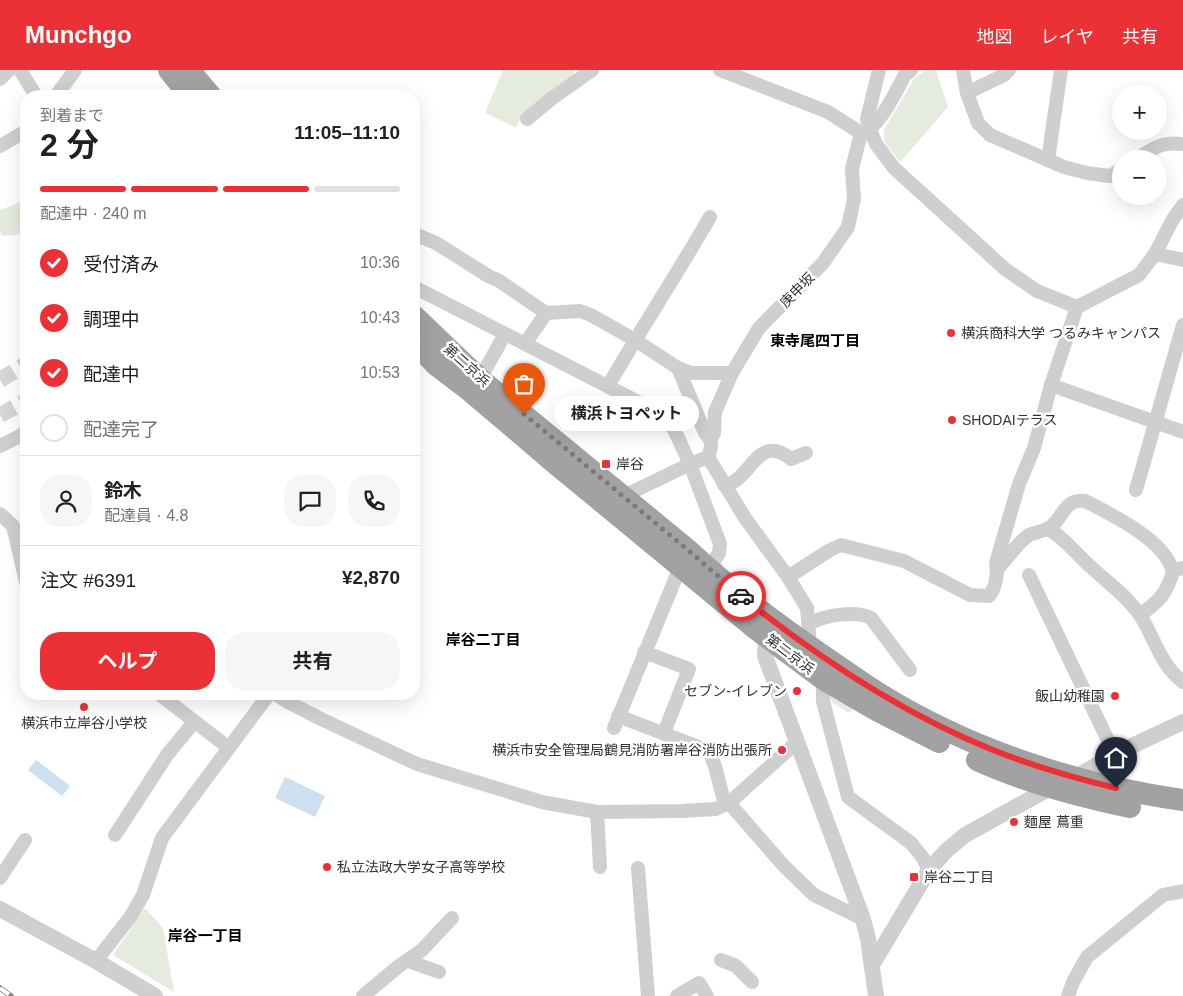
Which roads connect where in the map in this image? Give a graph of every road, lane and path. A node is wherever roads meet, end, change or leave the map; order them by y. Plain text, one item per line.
1 (9, 70) edge
2 (20, 70) edge
3 (75, 70) edge
4 (168, 70) edge
5 (189, 70) edge
6 (592, 70) edge
7 (720, 70) edge
8 (879, 70) edge
9 (911, 70) edge
10 (963, 70) edge
11 (1009, 70) edge
12 (1061, 70) edge
13 (0, 79) edge
14 (32, 90) edge
15 (60, 90) edge
16 (185, 90) edge
17 (206, 90) edge
18 (967, 93) junction
19 (527, 119) dead end
20 (865, 132) junction
21 (20, 134) edge
22 (1183, 144) edge
23 (0, 146) edge
24 (1150, 150) edge
25 (1048, 160) junction
26 (1112, 175) edge
27 (1183, 206) edge
28 (710, 216) dead end
29 (420, 236) edge
30 (1155, 254) junction
31 (1183, 260) edge
32 (420, 290) edge
33 (1077, 307) junction
34 (546, 313) junction
35 (420, 323) edge
36 (1183, 325) edge
37 (505, 334) junction
38 (635, 340) junction
39 (525, 344) junction
40 (420, 348) edge
41 (678, 368) junction
42 (732, 372) junction
43 (475, 384) junction
44 (1051, 385) junction
45 (608, 386) junction
46 (691, 400) junction
47 (1155, 422) junction
48 (674, 429) junction
49 (1183, 432) edge
50 (20, 434) edge
51 (711, 439) junction
52 (0, 446) edge
53 (806, 453) dead end
54 (708, 457) junction
55 (690, 464) junction
56 (724, 485) junction
57 (1136, 490) dead end
58 (624, 496) junction
59 (0, 514) edge
60 (1048, 529) junction
61 (20, 556) edge
62 (681, 566) junction
63 (709, 569) junction
64 (1178, 569) edge
65 (997, 570) junction
66 (1029, 575) dead end
67 (788, 577) junction
68 (1140, 615) junction
69 (809, 624) junction
70 (770, 629) junction
71 (810, 647) junction
72 (644, 652) junction
73 (910, 670) dead end
74 (823, 679) junction
75 (1183, 682) edge
76 (167, 700) edge
77 (265, 700) edge
78 (285, 700) edge
79 (194, 722) junction
80 (1183, 722) edge
81 (664, 733) junction
82 (796, 743) junction
83 (229, 748) junction
84 (1115, 755) junction
85 (1074, 778) junction
86 (1052, 787) junction
87 (1183, 800) edge
88 (727, 804) junction
89 (597, 812) junction
90 (1183, 815) edge
91 (115, 835) dead end
92 (25, 840) dead end
93 (600, 867) dead end
94 (638, 868) dead end
95 (929, 870) junction
96 (0, 878) edge
97 (1183, 891) edge
98 (0, 909) edge
99 (452, 918) dead end
100 (863, 919) junction
101 (721, 960) dead end
102 (96, 961) junction
103 (408, 961) junction
104 (872, 965) junction
105 (439, 972) dead end
106 (752, 982) dead end
107 (155, 996) edge
108 (363, 996) edge
109 (648, 996) edge
110 (677, 996) edge
111 (707, 996) edge
112 (876, 996) edge
113 (1068, 996) edge

1 - 13 street
2 - 14 street
3 - 15 street
4 - 16 highway
5 - 17 highway
6 - 19 street
7 - 20 street
8 - 20 street
9 - 20 street
10 - 18 street
11 - 18 street
12 - 25 street
18 - 25 street
20 - 33 street
20 - 42 street, 庚申坂
21 - 23 street
22 - 24 street
25 - 26 street
27 - 30 street
28 - 38 street
29 - 34 street
30 - 31 street
30 - 33 street
32 - 37 street
33 - 44 street
34 - 38 street
34 - 39 street
35 - 43 highway, 第二京浜
36 - 47 street
37 - 39 street
37 - 43 street
38 - 41 street
38 - 45 street
39 - 45 street
40 - 43 highway, 第二京浜
41 - 42 street
41 - 46 street
42 - 51 street, 庚申坂
43 - 58 highway, 第二京浜
43 - 62 highway, 第二京浜
44 - 47 street
44 - 65 street
45 - 48 street
46 - 48 street
46 - 51 street
47 - 49 street
47 - 57 street
48 - 55 street
50 - 52 street
51 - 54 street, 庚申坂
53 - 56 street
54 - 55 street
54 - 56 street
55 - 58 street
55 - 63 street
56 - 67 street
58 - 63 highway, 第二京浜
59 - 61 street
60 - 64 street
60 - 65 street
60 - 68 street
62 - 70 highway, 第二京浜
62 - 72 street
63 - 70 highway, 第二京浜
64 - 68 street
65 - 67 street
66 - 84 street
67 - 69 street
68 - 75 street
69 - 71 street
69 - 73 street
70 - 71 highway, 第二京浜
70 - 74 highway, 第二京浜
70 - 82 street
71 - 85 highway, 第二京浜
72 - 81 street
72 - 81 street
74 - 86 highway, 第二京浜
74 - 95 street
76 - 79 street
77 - 83 street
78 - 89 street
79 - 83 street
79 - 91 street
80 - 84 street
81 - 88 street
82 - 88 street
82 - 100 street
83 - 102 street
84 - 85 street
85 - 86 street
85 - 87 highway, 第二京浜
86 - 90 highway, 第二京浜
86 - 95 street
88 - 89 street
88 - 100 street
89 - 93 street
92 - 96 street
94 - 109 street
95 - 104 street
97 - 113 street
98 - 102 street
99 - 103 street
100 - 104 street
101 - 106 street
102 - 107 street
103 - 105 street
103 - 108 street
104 - 112 street
110 - 111 street

